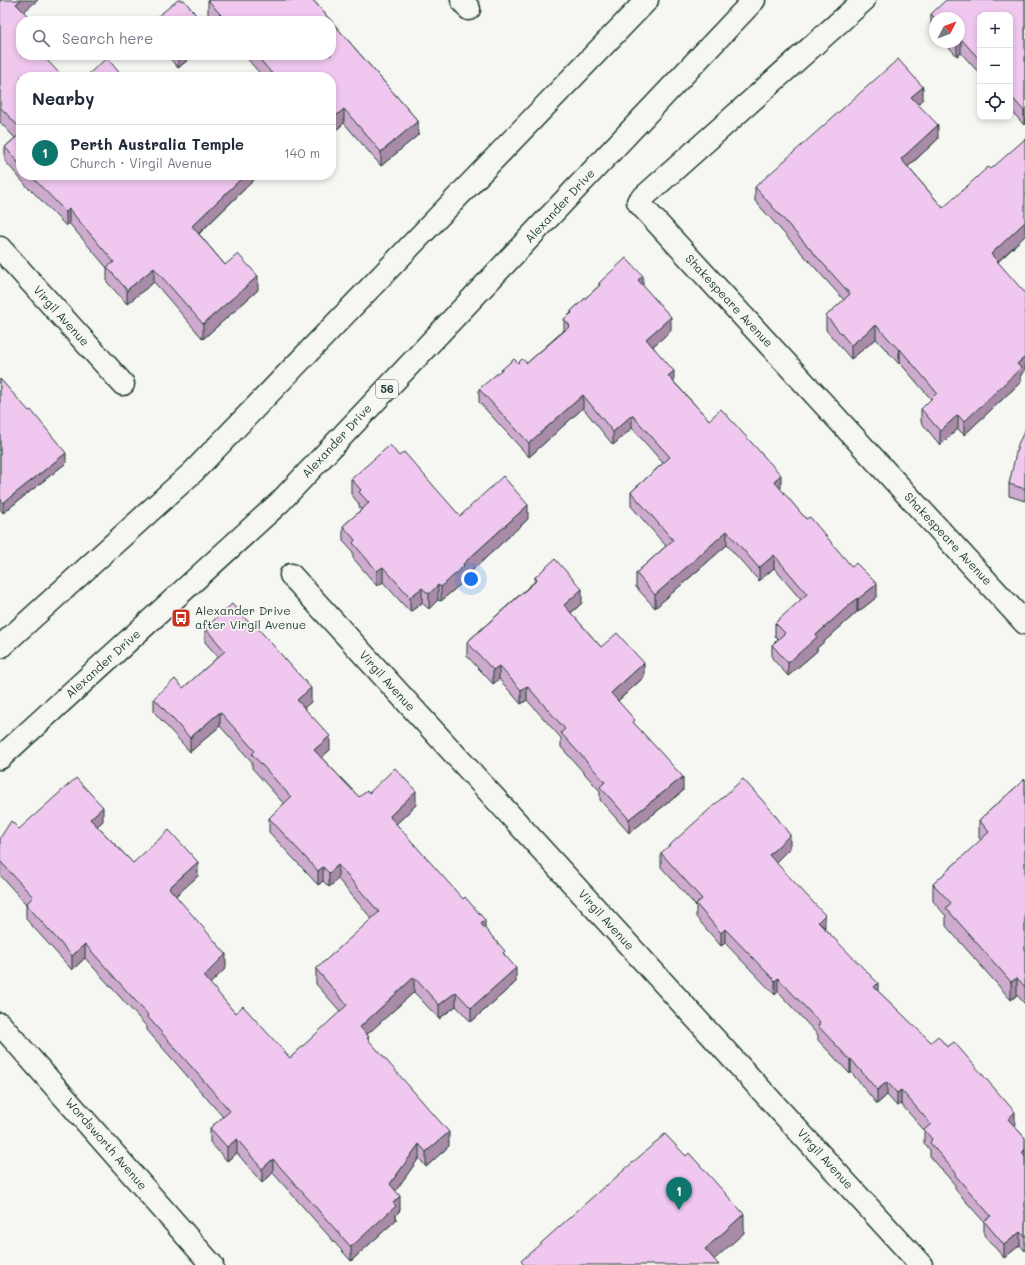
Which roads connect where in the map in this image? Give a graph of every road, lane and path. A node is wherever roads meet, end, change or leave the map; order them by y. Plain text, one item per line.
1 (647, 0) edge
2 (754, 0) edge
3 (864, 0) edge
4 (0, 248) edge
5 (123, 384) dead end
6 (290, 575) dead end
7 (1025, 622) edge
8 (0, 647) edge
9 (0, 758) edge
10 (0, 1024) edge
11 (212, 1265) edge
12 (921, 1265) edge

1 - 8 street
2 - 9 street, Alexander Drive / 56
3 - 7 street, Shakespeare Avenue
4 - 5 street, Virgil Avenue
6 - 12 street, Virgil Avenue
10 - 11 street, Wordsworth Avenue

